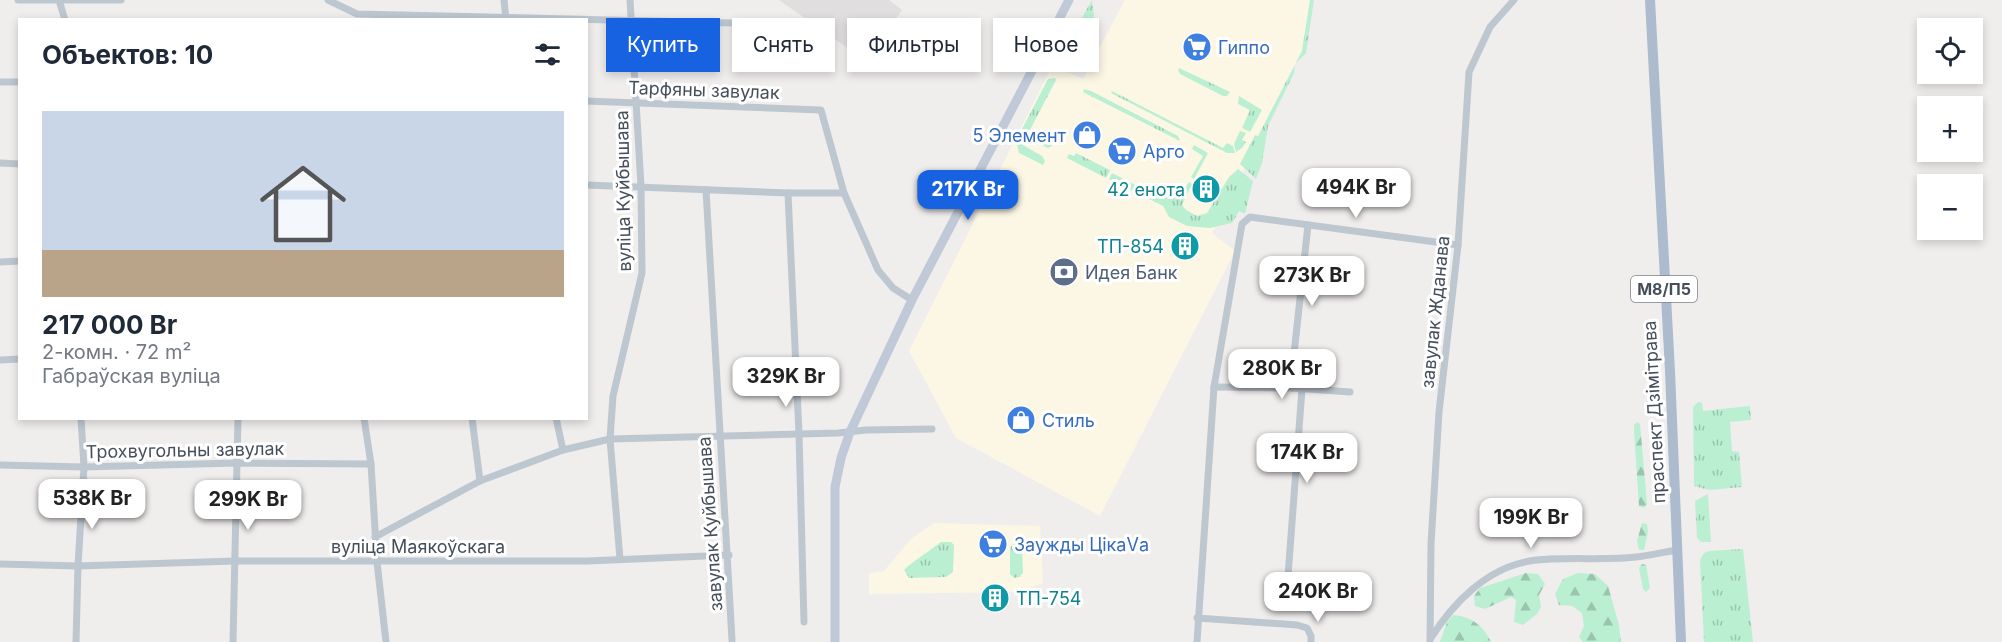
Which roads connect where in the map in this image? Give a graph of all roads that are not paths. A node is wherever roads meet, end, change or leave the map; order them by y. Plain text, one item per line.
1 (18, 0) edge
2 (59, 0) edge
3 (122, 0) edge
4 (328, 0) edge
5 (504, 0) edge
6 (630, 0) edge
7 (1069, 0) edge
8 (1514, 0) edge
9 (1650, 0) edge
10 (64, 18) edge
11 (506, 18) edge
12 (630, 18) edge
13 (588, 19) edge
14 (606, 20) edge
15 (634, 72) edge
16 (0, 82) edge
17 (18, 82) edge
18 (588, 101) edge
19 (636, 103) junction
20 (0, 163) edge
21 (18, 164) edge
22 (588, 185) edge
23 (641, 186) junction
24 (706, 190) junction
25 (788, 193) junction
26 (844, 194) junction
27 (1308, 225) junction
28 (1458, 245) junction
29 (0, 261) edge
30 (18, 261) edge
31 (912, 300) junction
32 (18, 359) edge
33 (0, 360) edge
34 (1215, 387) junction
35 (1298, 388) junction
36 (1350, 392) dead end
37 (81, 420) edge
38 (238, 420) edge
39 (364, 420) edge
40 (472, 420) edge
41 (556, 420) edge
42 (932, 429) dead end
43 (850, 432) junction
44 (800, 434) junction
45 (720, 436) junction
46 (610, 439) junction
47 (563, 450) junction
48 (237, 463) junction
49 (371, 464) junction
50 (0, 465) edge
51 (84, 467) junction
52 (480, 481) junction
53 (375, 537) junction
54 (1677, 550) junction
55 (729, 555) junction
56 (620, 559) junction
57 (235, 561) junction
58 (377, 562) junction
59 (0, 564) edge
60 (78, 566) junction
61 (1288, 576) dead end
62 (1197, 618) junction
63 (804, 622) dead end
64 (732, 640) dead end
65 (1430, 640) edge
66 (76, 642) edge
67 (233, 642) edge
68 (386, 642) edge
69 (836, 642) edge
70 (1197, 642) edge
71 (1311, 642) edge
72 (1681, 642) edge

1 - 2 street
2 - 3 street
2 - 10 street
4 - 11 street
5 - 11 street
6 - 12 street, вуліца Куйбышава
7 - 31 main road
8 - 28 street, завулак Жданава
9 - 54 main road, праспект Дзімітрава / М8/П5
13 - 14 street
15 - 19 street, вуліца Куйбышава
16 - 17 street
18 - 19 street, Тарфяны завулак
19 - 23 street, вуліца Куйбышава
19 - 26 street, Тарфяны завулак
20 - 21 street
22 - 23 street
23 - 24 street
23 - 46 street, вуліца Куйбышава
24 - 25 street
24 - 45 street, завулак Куйбышава
25 - 26 street
25 - 44 street
26 - 31 street
27 - 28 street
27 - 34 street
27 - 35 street
28 - 65 street, завулак Жданава
29 - 30 street
31 - 43 main road
32 - 33 street
34 - 35 street
34 - 62 street
35 - 36 street
35 - 61 street
37 - 51 street
38 - 48 street
39 - 49 street
40 - 52 street
41 - 47 street
42 - 43 street
43 - 44 street
43 - 69 main road
44 - 45 street
44 - 63 street
45 - 46 street
45 - 55 street, завулак Куйбышава
46 - 47 street
46 - 56 street, вуліца Куйбышава
47 - 52 street
48 - 49 street, Трохвугольны завулак
48 - 51 street, Трохвугольны завулак
48 - 57 street
49 - 53 street
50 - 51 street, Трохвугольны завулак
51 - 60 street
52 - 53 street
53 - 58 street
54 - 65 street
54 - 72 main road, праспект Дзімітрава / М8/П5
55 - 56 street, вуліца Маякоўскага
55 - 64 street, завулак Куйбышава
56 - 58 street, вуліца Маякоўскага
57 - 58 street, вуліца Маякоўскага
57 - 60 street, вуліца Маякоўскага
57 - 67 street
58 - 68 street
59 - 60 street, вуліца Маякоўскага
60 - 66 street
62 - 70 street
62 - 71 street

